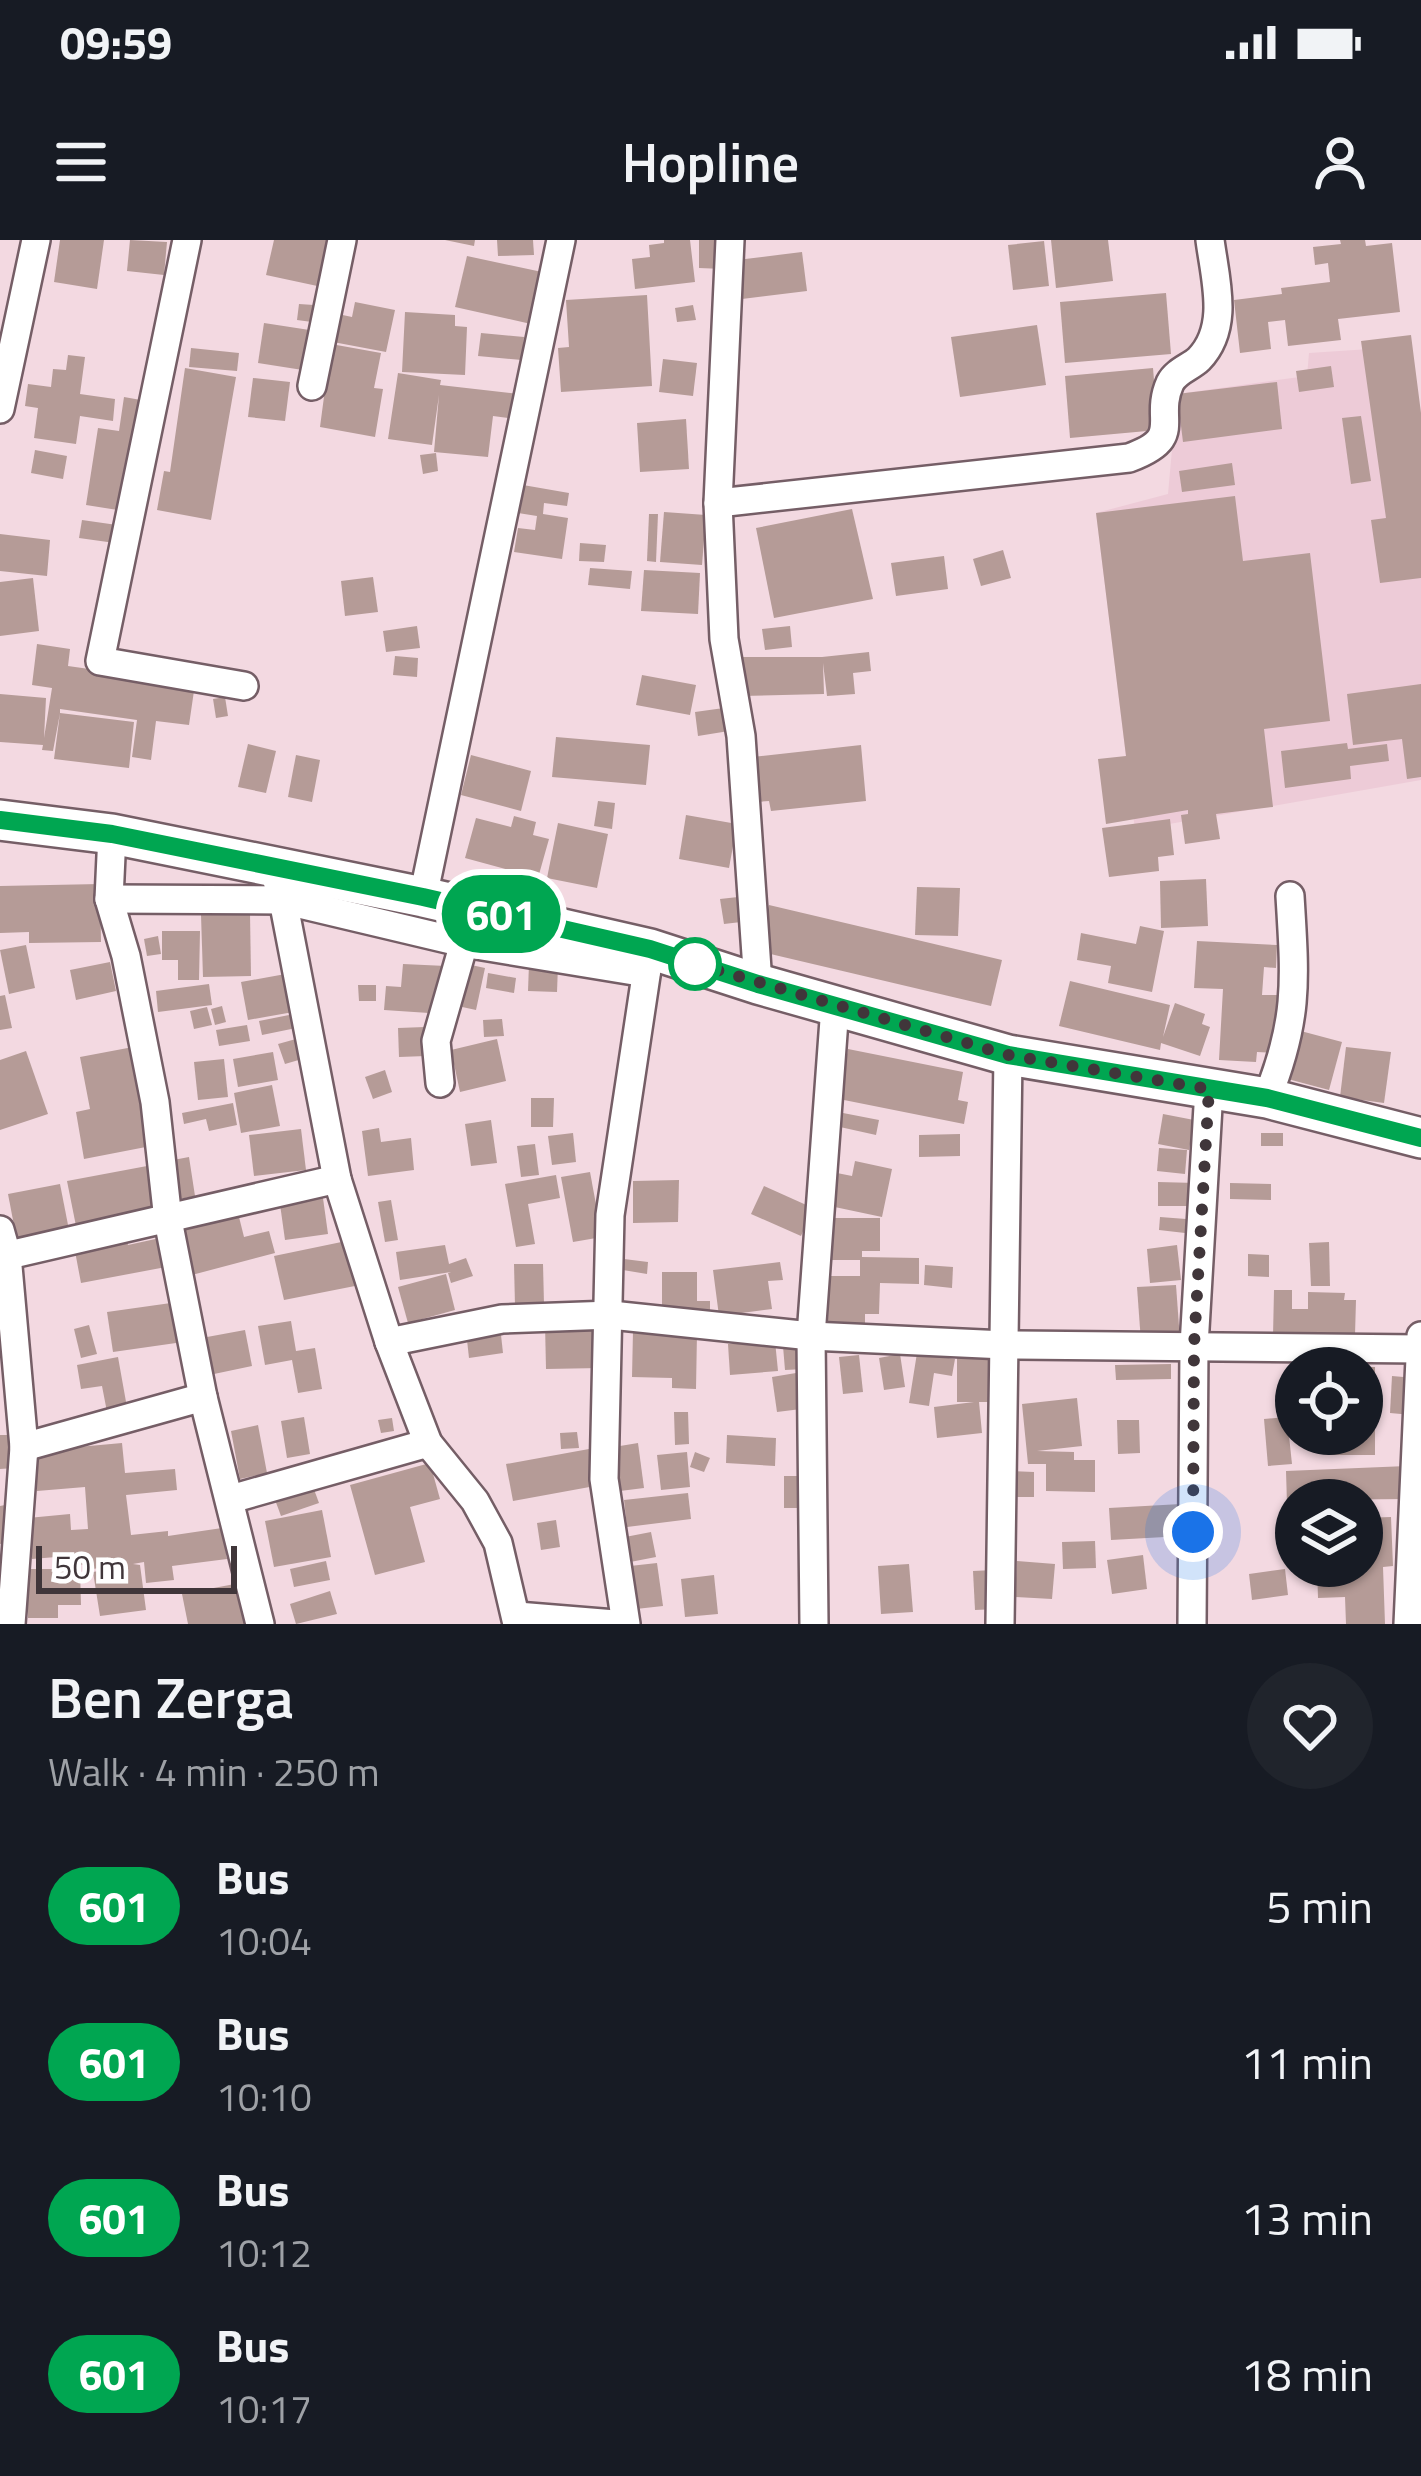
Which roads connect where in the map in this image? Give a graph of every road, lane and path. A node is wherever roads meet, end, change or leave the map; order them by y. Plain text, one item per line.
1 (36, 240) edge
2 (188, 240) edge
3 (342, 240) edge
4 (561, 240) edge
5 (730, 240) edge
6 (1210, 240) edge
7 (312, 386) dead end
8 (0, 409) edge
9 (718, 503) junction
10 (244, 686) dead end
11 (0, 820) edge
12 (112, 834) junction
13 (278, 884) junction
14 (1290, 896) dead end
15 (423, 897) junction
16 (109, 899) junction
17 (464, 943) junction
18 (648, 961) junction
19 (758, 984) junction
20 (835, 1006) junction
21 (1008, 1055) junction
22 (440, 1083) dead end
23 (1209, 1089) junction
24 (1267, 1098) junction
25 (1421, 1138) edge
26 (337, 1179) junction
27 (168, 1220) junction
28 (2, 1247) edge
29 (611, 1315) junction
30 (812, 1336) junction
31 (1421, 1336) edge
32 (389, 1342) junction
33 (1005, 1345) junction
34 (1194, 1346) junction
35 (1420, 1349) edge
36 (203, 1397) junction
37 (428, 1443) junction
38 (24, 1447) junction
39 (231, 1499) junction
40 (517, 1620) edge
41 (11, 1624) edge
42 (260, 1624) edge
43 (615, 1624) edge
44 (626, 1624) edge
45 (814, 1624) edge
46 (1000, 1624) edge
47 (1192, 1624) edge
48 (1408, 1624) edge

1 - 8 street
2 - 10 street
3 - 7 street
4 - 15 street
5 - 9 street
6 - 9 street
9 - 19 street
11 - 12 main road
12 - 13 main road
12 - 16 street
13 - 15 main road
13 - 16 street
13 - 17 street
13 - 26 street
14 - 24 street
15 - 18 main road
16 - 27 street
17 - 18 street
17 - 22 street
18 - 19 main road
18 - 29 street
19 - 20 main road
20 - 21 main road
20 - 30 street
21 - 23 main road
21 - 33 street
23 - 24 main road
23 - 34 street
24 - 25 main road
26 - 27 street
26 - 32 street
27 - 28 street
27 - 36 street
28 - 38 street
29 - 30 street
29 - 32 street
29 - 44 street
30 - 33 street
30 - 45 street
31 - 35 street
32 - 37 street
33 - 34 street
33 - 46 street
34 - 35 street
34 - 47 street
35 - 48 street
36 - 38 street
36 - 39 street
37 - 39 street
37 - 40 street
38 - 41 street
39 - 42 street
40 - 43 street

